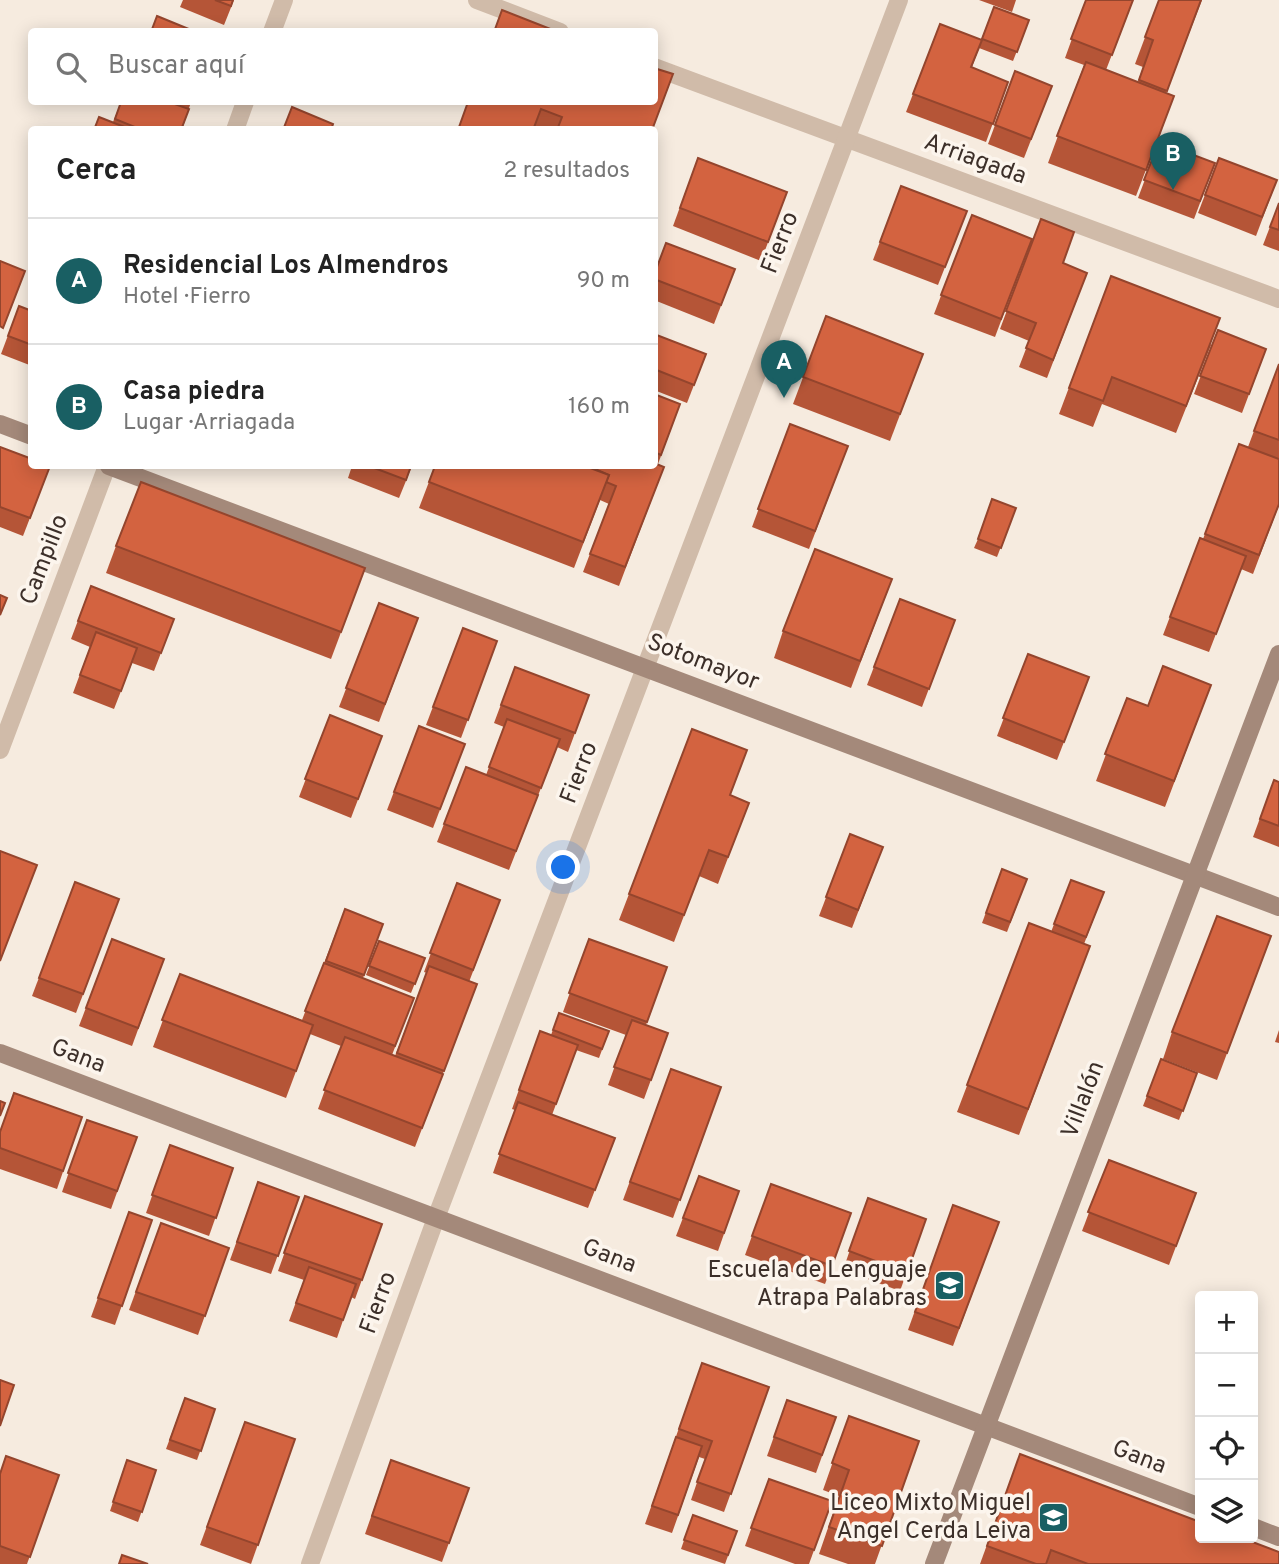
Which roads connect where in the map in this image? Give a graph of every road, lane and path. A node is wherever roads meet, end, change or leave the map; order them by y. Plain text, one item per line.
1 (284, 0) edge
2 (477, 0) edge
3 (898, 0) edge
4 (274, 28) edge
5 (550, 28) edge
6 (658, 68) edge
7 (244, 105) edge
8 (236, 126) edge
9 (847, 139) junction
10 (1279, 299) edge
11 (0, 424) edge
12 (28, 434) edge
13 (107, 469) edge
14 (116, 469) edge
15 (1279, 654) edge
16 (646, 668) junction
17 (0, 750) edge
18 (1196, 875) junction
19 (1279, 906) edge
20 (0, 1053) edge
21 (436, 1218) junction
22 (987, 1426) junction
23 (1195, 1505) edge
24 (1258, 1529) edge
25 (1279, 1537) edge
26 (310, 1564) edge
27 (934, 1564) edge

1 - 4 street
2 - 5 street
3 - 9 street, Fierro
6 - 9 street, Arriagada
7 - 8 street
9 - 10 street, Arriagada
9 - 16 street, Fierro
11 - 12 street
13 - 17 street, Campillo
14 - 16 street, Sotomayor
15 - 18 street, Villalón
16 - 18 street, Sotomayor
16 - 21 street, Fierro
18 - 19 street, Sotomayor
18 - 22 street, Villalón
20 - 21 street, Gana
21 - 22 street, Gana
21 - 26 street, Fierro
22 - 23 street, Gana
22 - 27 street, Villalón
24 - 25 street

